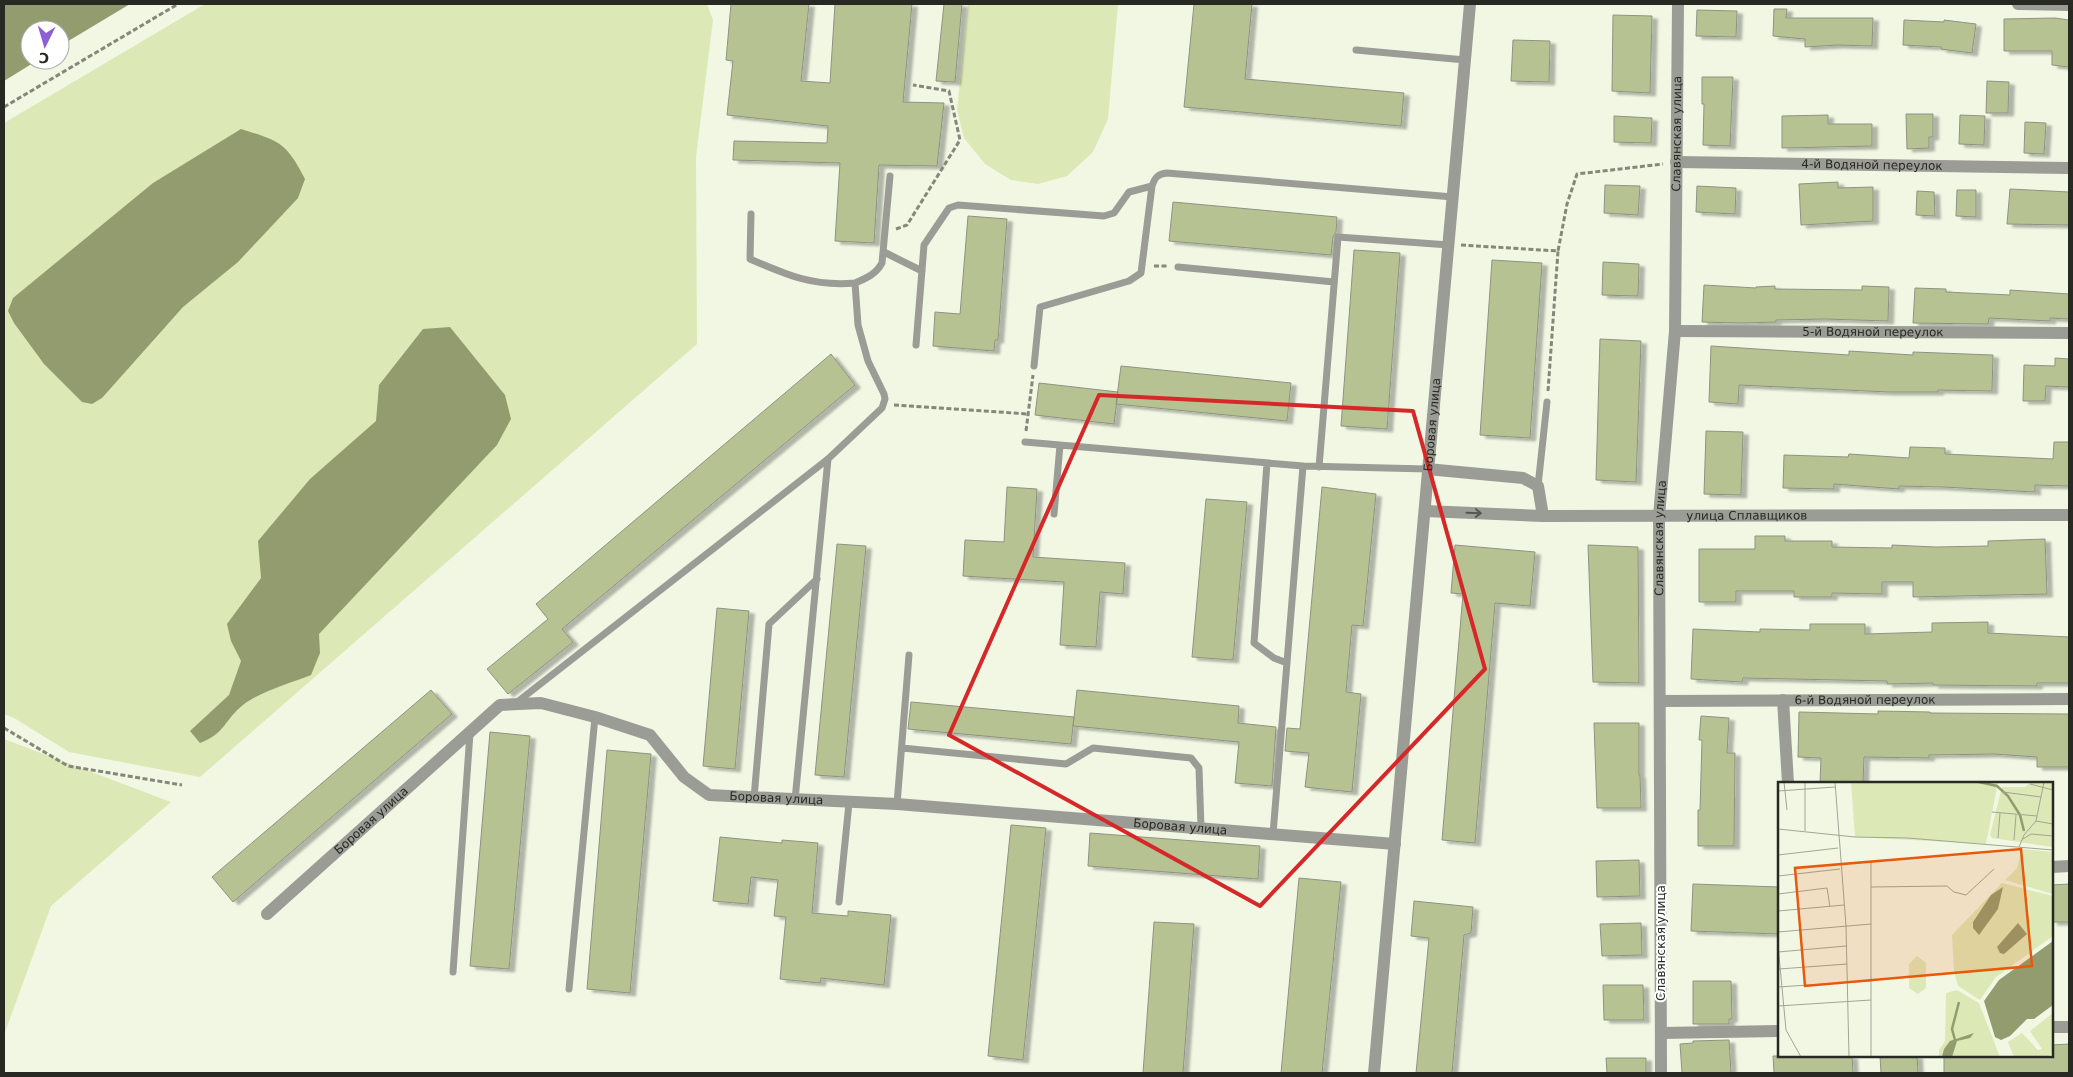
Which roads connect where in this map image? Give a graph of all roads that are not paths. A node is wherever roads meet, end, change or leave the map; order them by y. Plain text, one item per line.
1 (1470, 4) edge
2 (1678, 4) edge
3 (2018, 4) edge
4 (2069, 5) edge
5 (1356, 50) dead end
6 (1465, 60) junction
7 (1676, 162) junction
8 (2069, 168) edge
9 (890, 176) dead end
10 (1152, 186) junction
11 (1453, 197) junction
12 (751, 214) dead end
13 (1449, 245) junction
14 (884, 252) junction
15 (1178, 267) road end
16 (922, 271) junction
17 (1334, 282) junction
18 (855, 283) junction
19 (1675, 331) junction
20 (2069, 333) edge
21 (916, 345) dead end
22 (1034, 366) road end
23 (1547, 402) road end
24 (1025, 442) road end
25 (1060, 445) junction
26 (828, 459) junction
27 (1267, 463) junction
28 (1303, 466) junction
29 (1319, 467) junction
30 (1427, 470) junction
31 (1538, 486) junction
32 (1425, 511) junction
33 (1054, 514) dead end
34 (2069, 515) edge
35 (1543, 516) junction
36 (1659, 516) junction
37 (816, 579) junction
38 (909, 655) dead end
39 (1287, 663) junction
40 (2069, 699) edge
41 (1783, 700) junction
42 (1660, 701) junction
43 (514, 704) junction
44 (595, 717) junction
45 (470, 732) junction
46 (902, 748) junction
47 (1788, 782) edge
48 (754, 798) junction
49 (795, 800) junction
50 (849, 803) junction
51 (897, 804) junction
52 (1200, 828) junction
53 (1273, 834) junction
54 (1395, 844) junction
55 (2069, 866) edge
56 (2053, 867) edge
57 (839, 902) dead end
58 (267, 914) dead end
59 (453, 972) dead end
60 (569, 989) dead end
61 (2069, 1026) edge
62 (2053, 1027) edge
63 (1778, 1031) edge
64 (1661, 1033) junction
65 (1374, 1073) edge
66 (1661, 1073) edge

1 - 6 street, Боровая улица
2 - 7 street, Славянская улица
3 - 4 street
5 - 6 lane
6 - 11 street, Боровая улица
7 - 8 street, 4-й Водяной переулок
7 - 19 street, Славянская улица
9 - 14 lane
10 - 11 lane
10 - 16 lane
10 - 22 lane
11 - 13 street, Боровая улица
12 - 18 lane
13 - 17 lane
13 - 30 street, Боровая улица
14 - 16 lane
14 - 18 lane
15 - 17 lane
16 - 21 lane
17 - 29 lane
18 - 26 lane
19 - 20 street, 5-й Водяной переулок
19 - 36 street, Славянская улица
23 - 31 lane
24 - 25 lane
25 - 27 lane
25 - 33 lane
26 - 37 lane
26 - 43 lane
27 - 28 lane
27 - 39 lane
28 - 29 lane
28 - 39 lane
29 - 30 lane
30 - 31 street
30 - 32 street, Боровая улица
31 - 35 street
32 -> 35 street, улица Сплавщиков
32 - 54 street, Боровая улица
34 - 36 street, улица Сплавщиков
35 - 36 street, улица Сплавщиков
36 - 42 street, Славянская улица
37 - 48 lane
37 - 49 lane
38 - 46 lane
39 - 53 lane
40 - 41 street, 6-й Водяной переулок
41 - 42 street, 6-й Водяной переулок
41 - 47 street
42 - 64 street, Славянская улица
43 - 44 street, Боровая улица
43 - 45 street, Боровая улица
44 - 48 street, Боровая улица
44 - 60 lane
45 - 58 street, Боровая улица
45 - 59 lane
46 - 51 lane
46 - 52 lane
48 - 49 street, Боровая улица
49 - 50 street, Боровая улица
50 - 51 street, Боровая улица
50 - 57 lane
51 - 52 street, Боровая улица
52 - 53 street, Боровая улица
53 - 54 street, Боровая улица
54 - 65 street, Боровая улица
55 - 56 street
61 - 62 street
63 - 64 street
64 - 66 street, Славянская улица

